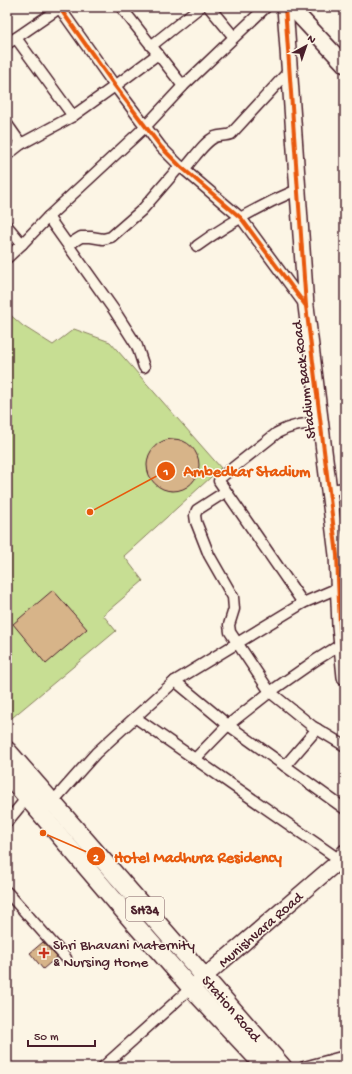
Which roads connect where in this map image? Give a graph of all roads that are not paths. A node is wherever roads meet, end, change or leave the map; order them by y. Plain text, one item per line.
1 (60, 7) edge
2 (121, 7) edge
3 (200, 7) edge
4 (209, 7) edge
5 (266, 7) edge
6 (286, 7) edge
7 (291, 7) edge
8 (16, 38) junction
9 (234, 38) junction
10 (7, 44) edge
11 (154, 50) junction
12 (345, 65) edge
13 (290, 70) junction
14 (115, 86) junction
15 (183, 86) junction
16 (73, 116) junction
17 (7, 124) edge
18 (145, 127) junction
19 (21, 144) junction
20 (7, 156) edge
21 (182, 168) junction
22 (299, 189) junction
23 (48, 217) junction
24 (241, 218) junction
25 (7, 226) edge
26 (22, 244) junction
27 (68, 245) junction
28 (197, 246) dead end
29 (7, 258) edge
30 (306, 306) junction
31 (144, 367) dead end
32 (321, 422) junction
33 (345, 488) edge
34 (329, 490) junction
35 (225, 492) junction
36 (340, 545) edge
37 (338, 588) junction
38 (303, 603) junction
39 (342, 626) edge
40 (238, 642) junction
41 (344, 643) edge
42 (345, 677) edge
43 (175, 681) junction
44 (270, 692) junction
45 (136, 718) junction
46 (228, 725) junction
47 (317, 729) junction
48 (345, 746) edge
49 (7, 750) edge
50 (195, 759) junction
51 (285, 766) junction
52 (7, 774) edge
53 (33, 791) junction
54 (53, 802) junction
55 (343, 805) edge
56 (42, 814) junction
57 (7, 822) edge
58 (344, 858) edge
59 (7, 892) edge
60 (66, 958) dead end
61 (198, 982) junction
62 (345, 1056) edge
63 (103, 1067) edge
64 (265, 1067) edge
65 (283, 1067) edge
66 (304, 1067) edge

1 - 8 street
1 - 14 street
2 - 11 street
3 - 11 street
4 - 9 street
5 - 9 street
6 - 13 street, Stadium Back Road
7 - 12 street
8 - 10 street
8 - 16 street
9 - 15 street
11 - 14 street
11 - 15 street
13 - 21 street
13 - 22 street, Stadium Back Road
14 - 16 street
14 - 18 street
15 - 18 street
16 - 19 street
17 - 19 street
18 - 21 street
18 - 23 street
19 - 20 street
21 - 24 street
21 - 27 street
22 - 24 street
22 - 30 street, Stadium Back Road
23 - 26 street
23 - 27 street
24 - 28 street
24 - 30 street
25 - 26 street
26 - 29 street
27 - 31 street
30 - 32 street, Stadium Back Road
32 - 34 street, Stadium Back Road
32 - 35 street
33 - 34 street
34 - 36 street, Stadium Back Road
35 - 38 street
35 - 40 street
36 - 37 street, Stadium Back Road
37 - 38 street
37 - 39 street, Stadium Back Road
38 - 40 street
39 - 41 street, Stadium Back Road
40 - 43 street
40 - 44 street
41 - 42 street, Stadium Back Road
41 - 44 street
43 - 45 street
43 - 46 street
44 - 46 street
44 - 47 street
45 - 50 street
45 - 54 street
46 - 50 street
46 - 51 street
47 - 48 street
47 - 51 street
49 - 53 main road, Station Road / SH34
50 - 58 street
51 - 55 street
52 - 53 main road, Station Road / SH34
53 - 54 main road, Station Road / SH34
53 - 56 main road, Station Road / SH34
53 - 57 street
54 - 56 street
54 - 61 main road, Station Road / SH34
56 - 61 main road, Station Road / SH34
58 - 61 street, Munishvara Road
59 - 60 street
61 - 63 street, Munishvara Road
61 - 64 main road, Station Road / SH34
61 - 65 main road, Station Road / SH34
62 - 66 street

